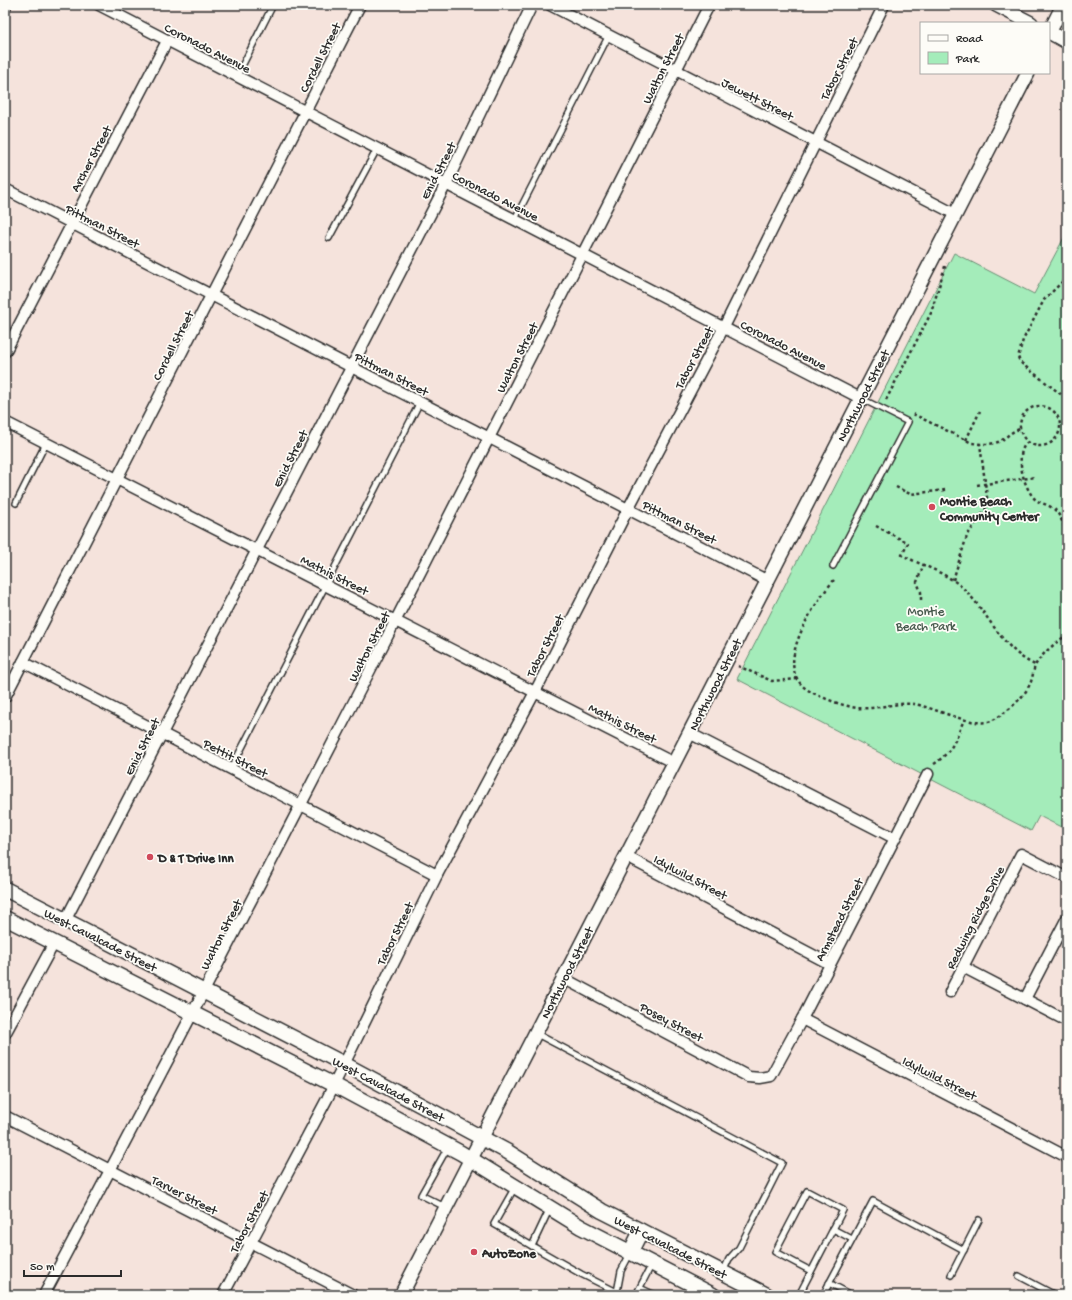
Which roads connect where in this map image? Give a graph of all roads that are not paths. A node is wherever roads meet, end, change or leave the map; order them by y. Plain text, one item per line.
1 (6, 5) edge
2 (99, 5) edge
3 (273, 5) edge
4 (360, 5) edge
5 (532, 5) edge
6 (550, 5) edge
7 (709, 5) edge
8 (884, 5) edge
9 (996, 5) edge
10 (1063, 5) edge
11 (5, 8) edge
12 (1029, 22) edge
13 (1050, 30) edge
14 (1050, 33) edge
15 (609, 35) junction
16 (167, 41) junction
17 (1067, 42) edge
18 (676, 70) junction
19 (1027, 74) edge
20 (237, 76) junction
21 (305, 111) junction
22 (815, 142) junction
23 (377, 149) junction
24 (446, 184) junction
25 (5, 189) edge
26 (955, 214) junction
27 (515, 219) junction
28 (71, 223) junction
29 (329, 238) dead end
30 (582, 253) junction
31 (212, 295) junction
32 (724, 327) junction
33 (5, 352) edge
34 (350, 366) junction
35 (860, 398) junction
36 (420, 402) junction
37 (5, 422) edge
38 (490, 438) junction
39 (46, 443) junction
40 (117, 479) junction
41 (16, 503) dead end
42 (628, 509) junction
43 (257, 549) junction
44 (833, 566) dead end
45 (766, 580) junction
46 (327, 585) junction
47 (396, 620) junction
48 (23, 662) junction
49 (536, 692) junction
50 (5, 697) edge
51 (690, 733) junction
52 (162, 734) junction
53 (674, 763) junction
54 (231, 769) junction
55 (928, 774) road end
56 (301, 805) junction
57 (894, 838) junction
58 (625, 856) junction
59 (437, 875) junction
60 (1067, 878) edge
61 (5, 889) edge
62 (5, 918) edge
63 (1067, 918) edge
64 (65, 921) junction
65 (54, 943) junction
66 (830, 964) junction
67 (963, 967) junction
68 (563, 978) junction
69 (205, 992) junction
70 (950, 992) dead end
71 (1025, 999) junction
72 (193, 1014) junction
73 (802, 1019) junction
74 (1067, 1021) edge
75 (535, 1033) junction
76 (5, 1034) edge
77 (344, 1064) junction
78 (771, 1076) joint
79 (334, 1085) junction
80 (5, 1116) edge
81 (482, 1137) junction
82 (449, 1146) junction
83 (1067, 1157) edge
84 (471, 1158) junction
85 (110, 1170) junction
86 (516, 1186) junction
87 (445, 1207) junction
88 (550, 1209) junction
89 (979, 1220) dead end
90 (833, 1229) junction
91 (641, 1232) junction
92 (852, 1239) junction
93 (250, 1243) junction
94 (532, 1246) junction
95 (964, 1250) junction
96 (630, 1254) junction
97 (652, 1264) junction
98 (811, 1271) junction
99 (722, 1272) junction
100 (952, 1275) dead end
101 (1019, 1276) dead end
102 (829, 1283) junction
103 (640, 1288) junction
104 (616, 1294) edge
105 (44, 1295) edge
106 (223, 1295) edge
107 (353, 1295) edge
108 (401, 1295) edge
109 (636, 1295) edge
110 (655, 1295) edge
111 (713, 1295) edge
112 (767, 1295) edge
113 (799, 1295) edge
114 (823, 1295) edge
115 (852, 1295) edge
116 (1055, 1295) edge

1 - 11 street
2 - 16 street, Coronado Avenue
3 - 20 lane
4 - 21 street, Cordell Street
5 - 24 street, Enid Street
6 - 15 street, Jewett Street
7 - 18 street, Walton Street
8 - 22 street, Tabor Street
9 - 12 street
10 - 13 street
14 - 17 street
15 - 18 street, Jewett Street
15 - 27 lane
16 - 20 street, Coronado Avenue
16 - 28 street, Archer Street
18 - 22 street, Jewett Street
18 - 30 street, Walton Street
19 - 26 street, Northwood Street
20 - 21 street, Coronado Avenue
21 - 23 street, Coronado Avenue
21 - 31 street, Cordell Street
22 - 26 street, Jewett Street
22 - 32 street, Tabor Street
23 - 24 street, Coronado Avenue
23 - 29 lane
24 - 27 street, Coronado Avenue
24 - 34 street, Enid Street
25 - 28 street, Pittman Street
26 - 35 street, Northwood Street
27 - 30 street, Coronado Avenue
28 - 31 street, Pittman Street
28 - 33 street, Archer Street
30 - 32 street, Coronado Avenue
30 - 38 street, Walton Street
31 - 34 street, Pittman Street
31 - 40 street, Cordell Street
32 - 35 street, Coronado Avenue
32 - 42 street, Tabor Street
34 - 36 street, Pittman Street
34 - 43 street, Enid Street
35 - 44 lane
35 - 45 street, Northwood Street
36 - 38 street, Pittman Street
36 - 46 lane
37 - 39 street, Mathis Street
38 - 42 street, Pittman Street
38 - 47 street, Walton Street
39 - 40 street, Mathis Street
39 - 41 lane
40 - 43 street, Mathis Street
40 - 48 street, Cordell Street
42 - 45 street, Pittman Street
42 - 49 street, Tabor Street
43 - 46 street, Mathis Street
43 - 52 street, Enid Street
45 - 51 street, Northwood Street
46 - 47 street, Mathis Street
46 - 54 lane
47 - 49 street, Mathis Street
47 - 56 street, Walton Street
48 - 50 street, Cordell Street
48 - 52 street, Pettit Street
49 - 53 street, Mathis Street
49 - 59 street, Tabor Street
51 - 53 street, Northwood Street
51 - 57 street
52 - 54 street, Pettit Street
52 - 64 street, Enid Street
53 - 58 street, Northwood Street
54 - 56 street, Pettit Street
55 - 57 street, Armstead Street
56 - 59 street, Pettit Street
56 - 69 street, Walton Street
57 - 66 street, Armstead Street
58 - 66 street, Idylwild Street
58 - 68 street, Northwood Street
59 - 77 street, Tabor Street
60 - 67 street, Redwing Ridge Drive
61 - 64 main road, West Cavalcade Street
62 - 65 main road, West Cavalcade Street
63 - 71 street
64 - 69 main road, West Cavalcade Street
65 - 72 main road, West Cavalcade Street
65 - 76 street
66 - 73 street, Armstead Street
67 - 70 street, Redwing Ridge Drive
67 - 71 street
68 - 75 street, Northwood Street
68 - 78 street, Posey Street
69 - 72 street, Walton Street
69 - 77 main road, West Cavalcade Street
71 - 74 street
72 - 79 main road, West Cavalcade Street
72 - 85 street, Walton Street
73 - 78 street, Armstead Street
73 - 83 street, Idylwild Street
75 - 81 street, Northwood Street
75 - 99 lane
77 - 79 street, Tabor Street
77 - 81 main road, West Cavalcade Street
79 - 82 main road, West Cavalcade Street
79 - 93 street, Tabor Street
80 - 85 street, Tarver Street
81 - 84 street, Northwood Street
81 - 91 main road, West Cavalcade Street
82 - 84 main road, West Cavalcade Street
82 - 87 lane
84 - 86 main road, West Cavalcade Street
84 - 87 street, Northwood Street
85 - 93 street, Tarver Street
85 - 105 street, Walton Street
86 - 88 main road, West Cavalcade Street
86 - 94 lane
87 - 108 street, Northwood Street
88 - 94 lane
88 - 96 main road, West Cavalcade Street
89 - 95 lane
90 - 92 lane
90 - 98 lane
90 - 98 lane
91 - 96 main road
91 - 99 main road, West Cavalcade Street
92 - 95 lane
92 - 102 lane
93 - 106 street, Tabor Street
93 - 107 street, Tarver Street
94 - 104 lane
95 - 100 lane
96 - 97 main road, West Cavalcade Street
96 - 104 lane
97 - 103 lane
97 - 111 main road, West Cavalcade Street
98 - 113 lane
99 - 112 main road, West Cavalcade Street
101 - 116 lane
102 - 114 lane
102 - 115 lane
103 - 109 lane
103 - 110 lane

